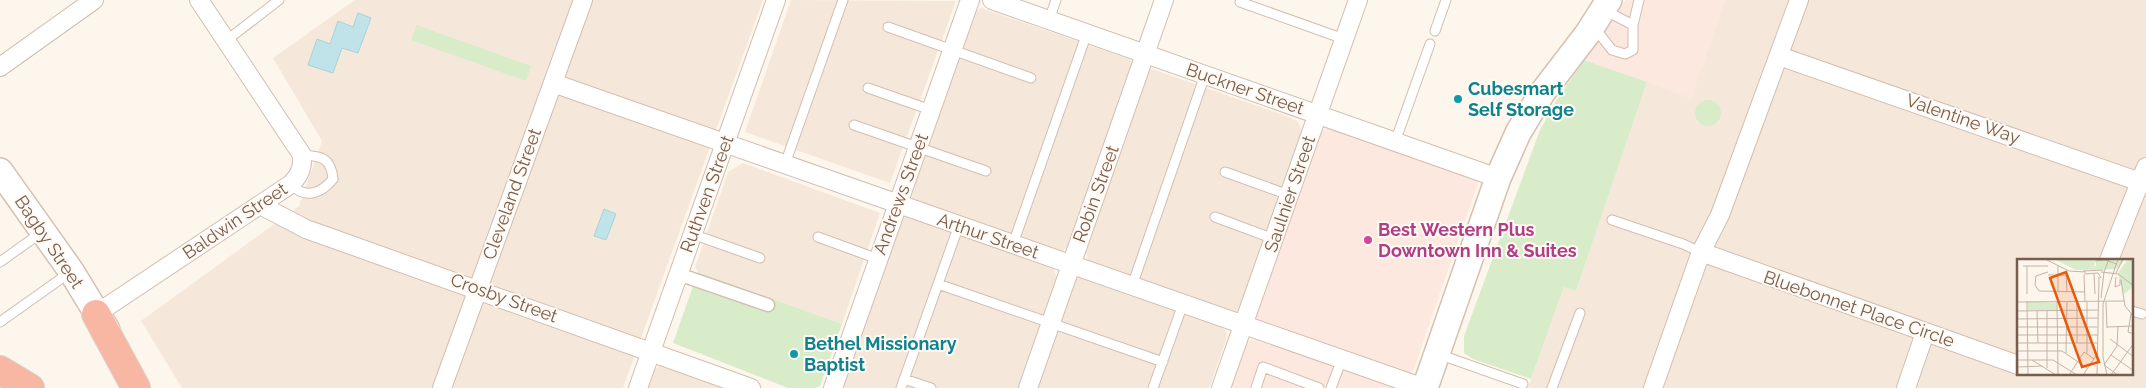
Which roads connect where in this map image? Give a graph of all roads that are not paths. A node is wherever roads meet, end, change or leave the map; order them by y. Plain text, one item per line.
1 (94, 0) edge
2 (199, 0) edge
3 (279, 0) edge
4 (583, 0) edge
5 (776, 0) edge
6 (843, 0) edge
7 (970, 0) edge
8 (992, 0) edge
9 (1056, 0) edge
10 (1164, 0) edge
11 (1358, 0) edge
12 (1446, 0) edge
13 (1638, 0) edge
14 (1799, 0) edge
15 (1240, 2) dead end
16 (1602, 12) edge
17 (1049, 20) junction
18 (1633, 25) junction
19 (888, 28) dead end
20 (1435, 30) dead end
21 (1087, 33) junction
22 (1344, 39) junction
23 (227, 40) junction
24 (1430, 44) dead end
25 (952, 50) junction
26 (1145, 54) junction
27 (1780, 56) junction
28 (0, 67) edge
29 (1205, 75) junction
30 (1031, 78) dead end
31 (553, 83) junction
32 (868, 88) dead end
33 (931, 110) junction
34 (1317, 114) junction
35 (854, 125) dead end
36 (1395, 142) junction
37 (725, 143) junction
38 (918, 148) junction
39 (302, 155) junction
40 (785, 164) junction
41 (0, 171) edge
42 (986, 171) dead end
43 (1224, 172) dead end
44 (2144, 177) edge
45 (1498, 178) junction
46 (291, 184) junction
47 (1289, 195) junction
48 (897, 204) junction
49 (260, 205) junction
50 (1215, 218) dead end
51 (1612, 220) dead end
52 (959, 225) junction
53 (42, 232) junction
54 (692, 234) junction
55 (818, 238) dead end
56 (1274, 239) junction
57 (1013, 244) junction
58 (1701, 252) junction
59 (760, 258) dead end
60 (878, 258) junction
61 (2109, 259) edge
62 (0, 262) edge
63 (1071, 264) junction
64 (71, 271) junction
65 (678, 274) junction
66 (938, 284) junction
67 (1132, 286) junction
68 (478, 289) junction
69 (1183, 304) junction
70 (768, 305) dead end
71 (2134, 312) edge
72 (1580, 313) dead end
73 (96, 314) junction
74 (2142, 314) dead end
75 (0, 322) edge
76 (1050, 323) junction
77 (1243, 325) junction
78 (1925, 333) junction
79 (651, 352) junction
80 (1437, 354) junction
81 (1342, 359) junction
82 (1163, 362) junction
83 (2017, 365) edge
84 (0, 370) edge
85 (904, 379) junction
86 (1523, 384) dead end
87 (30, 388) edge
88 (136, 388) edge
89 (147, 388) edge
90 (442, 388) edge
91 (638, 388) edge
92 (750, 388) edge
93 (833, 388) edge
94 (901, 388) edge
95 (931, 388) edge
96 (1028, 388) edge
97 (1153, 388) edge
98 (1220, 388) edge
99 (1256, 388) edge
100 (1319, 388) edge
101 (1331, 388) edge
102 (1424, 388) edge
103 (1552, 388) edge
104 (1652, 388) edge
105 (1906, 388) edge

1 - 28 street
2 - 23 street
3 - 23 lane
4 - 31 street, Cleveland Street
5 - 37 street, Ruthven Street
6 - 40 lane
7 - 25 street, Andrews Street
8 - 17 street, Buckner Street
9 - 17 lane
10 - 26 street, Robin Street
11 - 22 street, Saulnier Street
12 - 20 lane
13 - 18 lane
14 - 27 street
15 - 22 lane
16 - 18 lane
16 - 18 lane
16 - 45 main road
17 - 21 street, Buckner Street
19 - 25 lane
21 - 26 street, Buckner Street
21 - 57 lane
22 - 34 street, Saulnier Street
23 - 39 street
24 - 36 lane
25 - 30 lane
25 - 33 street, Andrews Street
26 - 29 street, Buckner Street
26 - 63 street, Robin Street
27 - 44 street, Valentine Way
27 - 58 street
29 - 34 street, Buckner Street
29 - 67 lane
31 - 37 street, Arthur Street
31 - 68 street, Cleveland Street
32 - 33 lane
33 - 38 street, Andrews Street
34 - 36 street, Buckner Street
34 - 47 street, Saulnier Street
35 - 38 lane
36 - 45 street, Buckner Street
37 - 40 street, Arthur Street
37 - 54 street, Ruthven Street
38 - 42 lane
38 - 48 street, Andrews Street
39 - 46 street, Baldwin Street
39 - 46 lane
40 - 48 street, Arthur Street
41 - 53 main road, Bagby Street
43 - 47 lane
44 - 61 street
45 - 80 main road
46 - 49 street, Baldwin Street
47 - 56 street, Saulnier Street
48 - 52 street, Arthur Street
48 - 60 street, Andrews Street
49 - 68 street, Crosby Street
49 - 73 street, Baldwin Street
50 - 56 lane
51 - 58 lane
52 - 57 street, Arthur Street
52 - 66 lane
53 - 62 lane
53 - 64 main road, Bagby Street
54 - 59 lane
54 - 65 street, Ruthven Street
55 - 60 lane
56 - 77 street, Saulnier Street
57 - 63 street, Arthur Street
58 - 78 street, Bluebonnet Place Circle
58 - 104 street
60 - 93 street, Andrews Street
63 - 67 street, Arthur Street
63 - 76 street, Robin Street
64 - 73 main road, Bagby Street
64 - 75 lane
65 - 70 street
65 - 79 street, Ruthven Street
66 - 76 lane
66 - 85 lane
67 - 69 street, Arthur Street
68 - 79 street, Crosby Street
68 - 90 street, Cleveland Street
69 - 77 street, Arthur Street
69 - 82 lane
71 - 74 lane
72 - 103 lane
73 - 88 highway
73 - 89 main road, Bagby Street
76 - 82 lane
76 - 96 street, Robin Street
77 - 81 street, Arthur Street
77 - 98 street, Saulnier Street
78 - 83 street, Bluebonnet Place Circle
78 - 105 street
79 - 91 street, Ruthven Street
79 - 92 street, Crosby Street
80 - 86 lane
80 - 102 main road
81 - 101 lane
81 - 102 street, Arthur Street
82 - 97 lane
84 - 87 highway
85 - 94 lane
85 - 95 lane
99 - 100 lane

